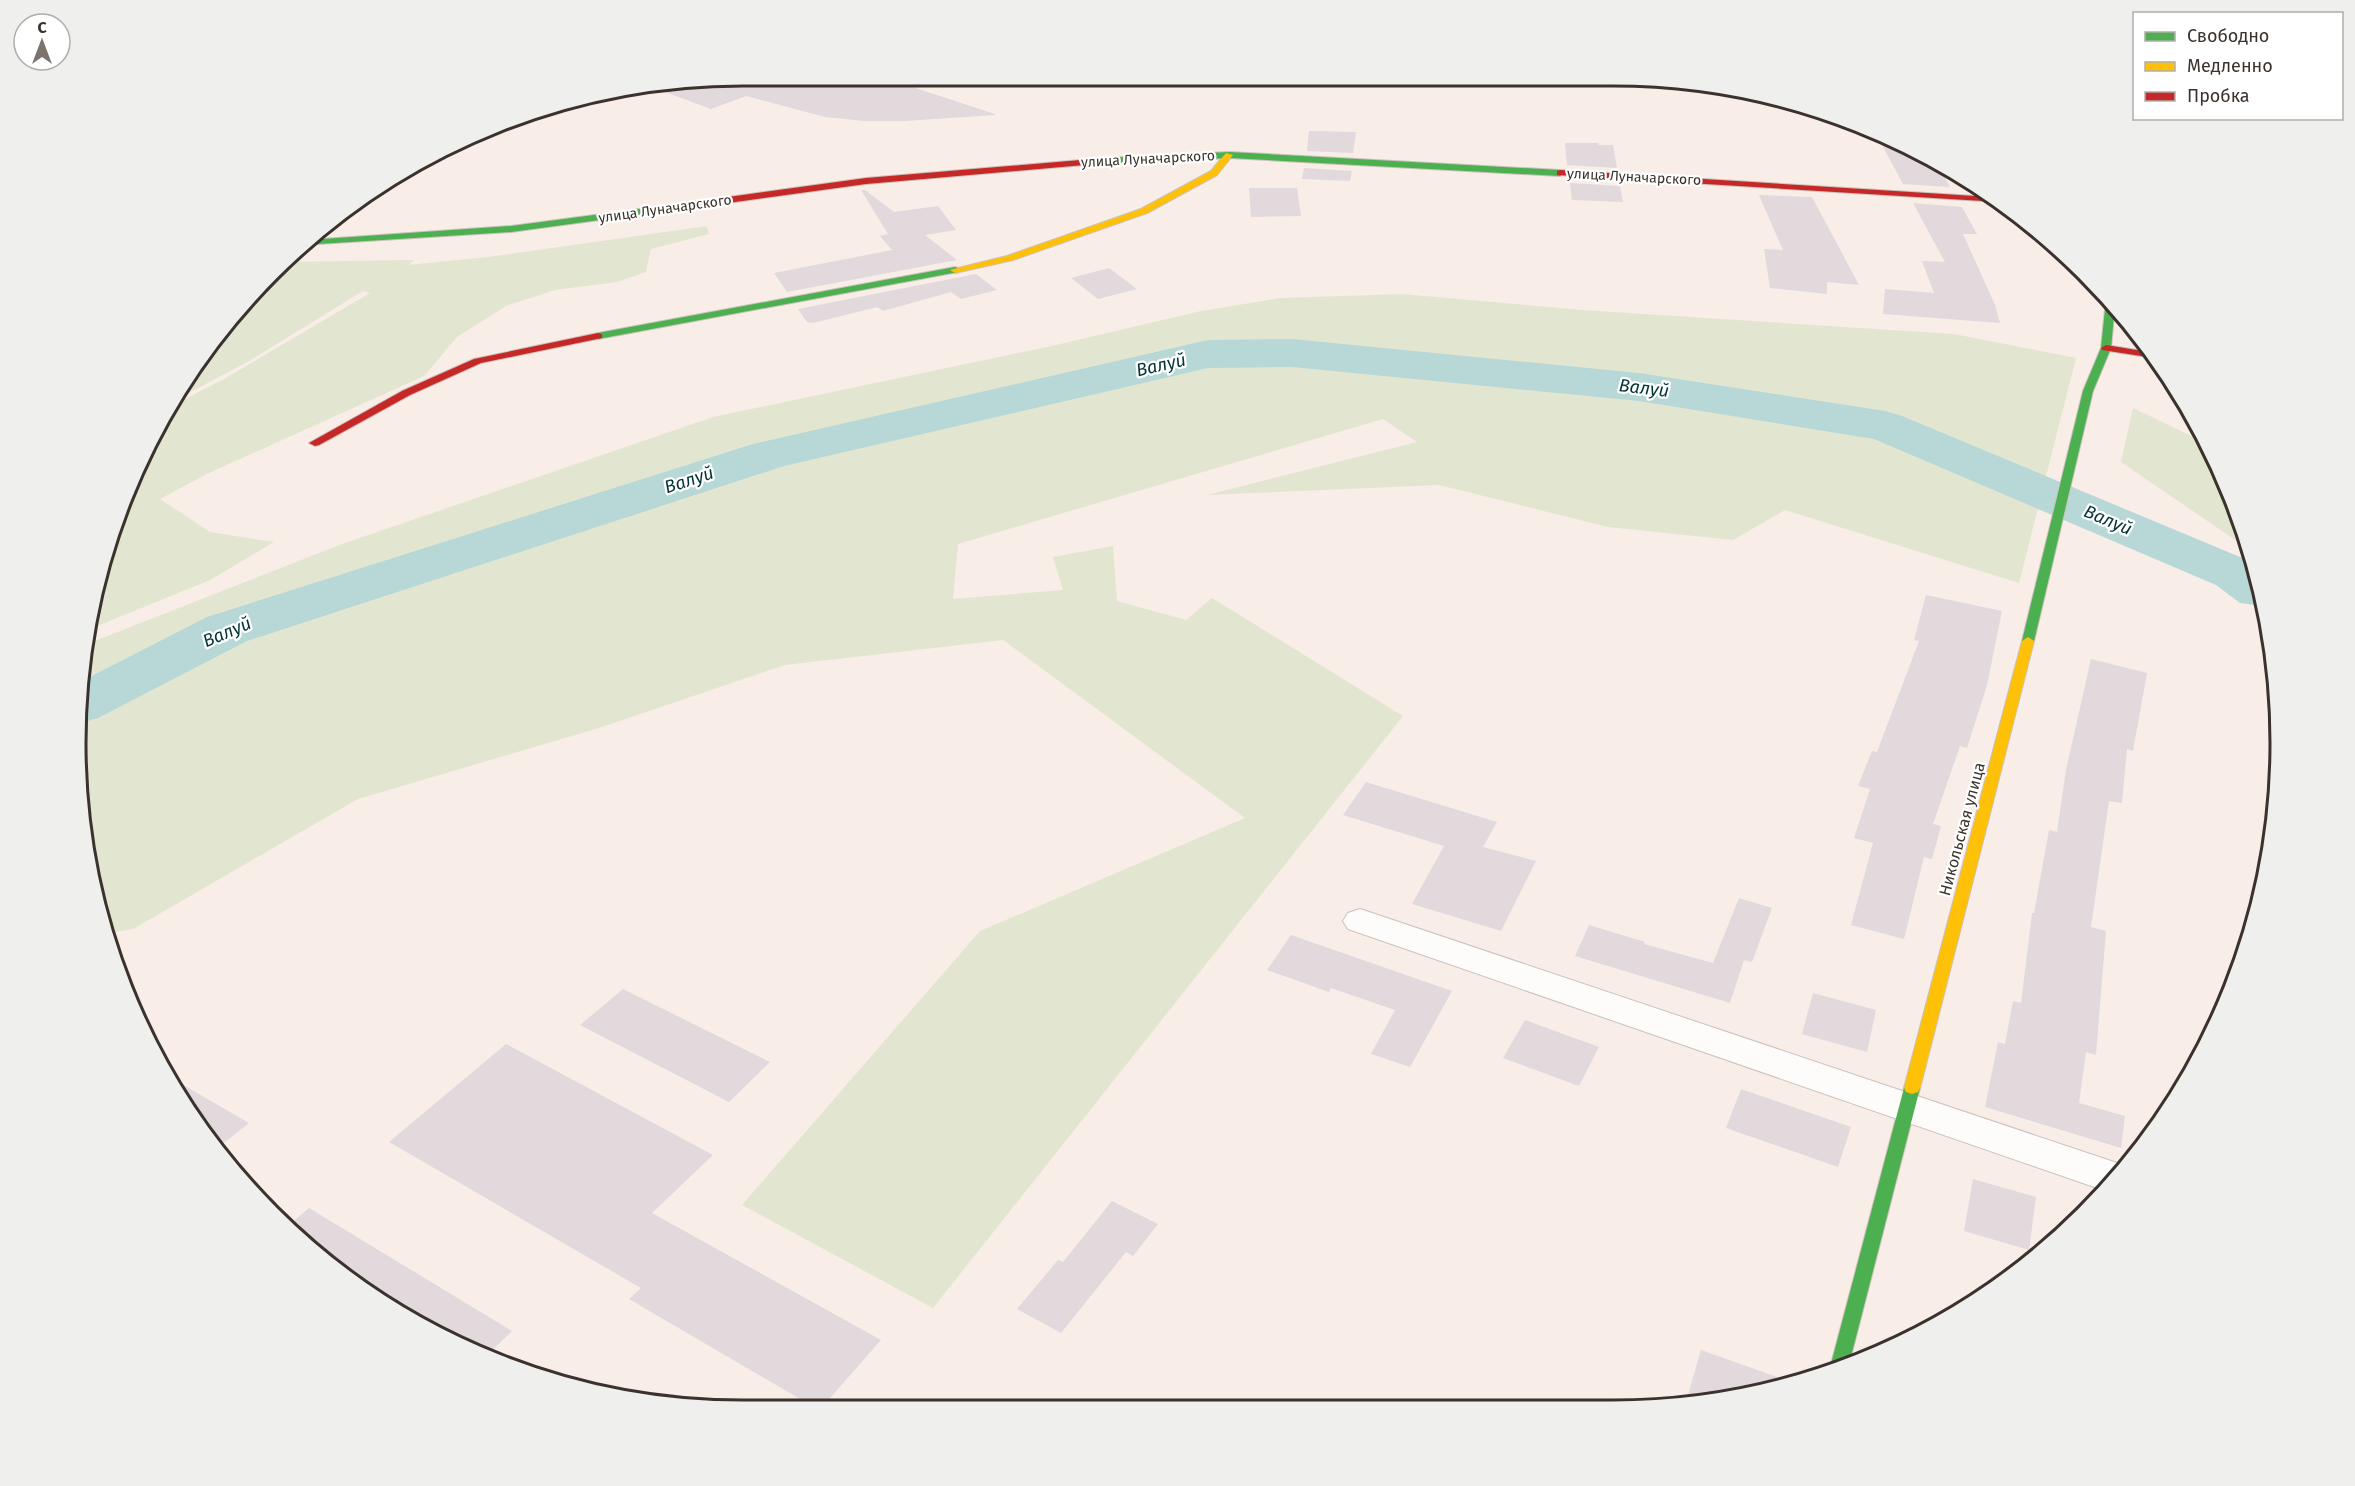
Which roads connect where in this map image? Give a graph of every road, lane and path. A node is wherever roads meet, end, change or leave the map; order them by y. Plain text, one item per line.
1 (1229, 155) junction
2 (1981, 199) edge
3 (317, 242) edge
4 (2110, 313) edge
5 (2106, 348) junction
6 (2141, 353) edge
7 (315, 443) dead end
8 (1360, 921) dead end
9 (1906, 1105) junction
10 (2107, 1176) edge
11 (1841, 1359) edge

1 - 2 main road, улица Луначарского
1 - 3 main road, улица Луначарского
1 - 7 main road
4 - 5 main road, Никольская улица
5 - 6 main road
5 - 9 main road, Никольская улица
8 - 9 street
9 - 10 street
9 - 11 main road, Никольская улица

